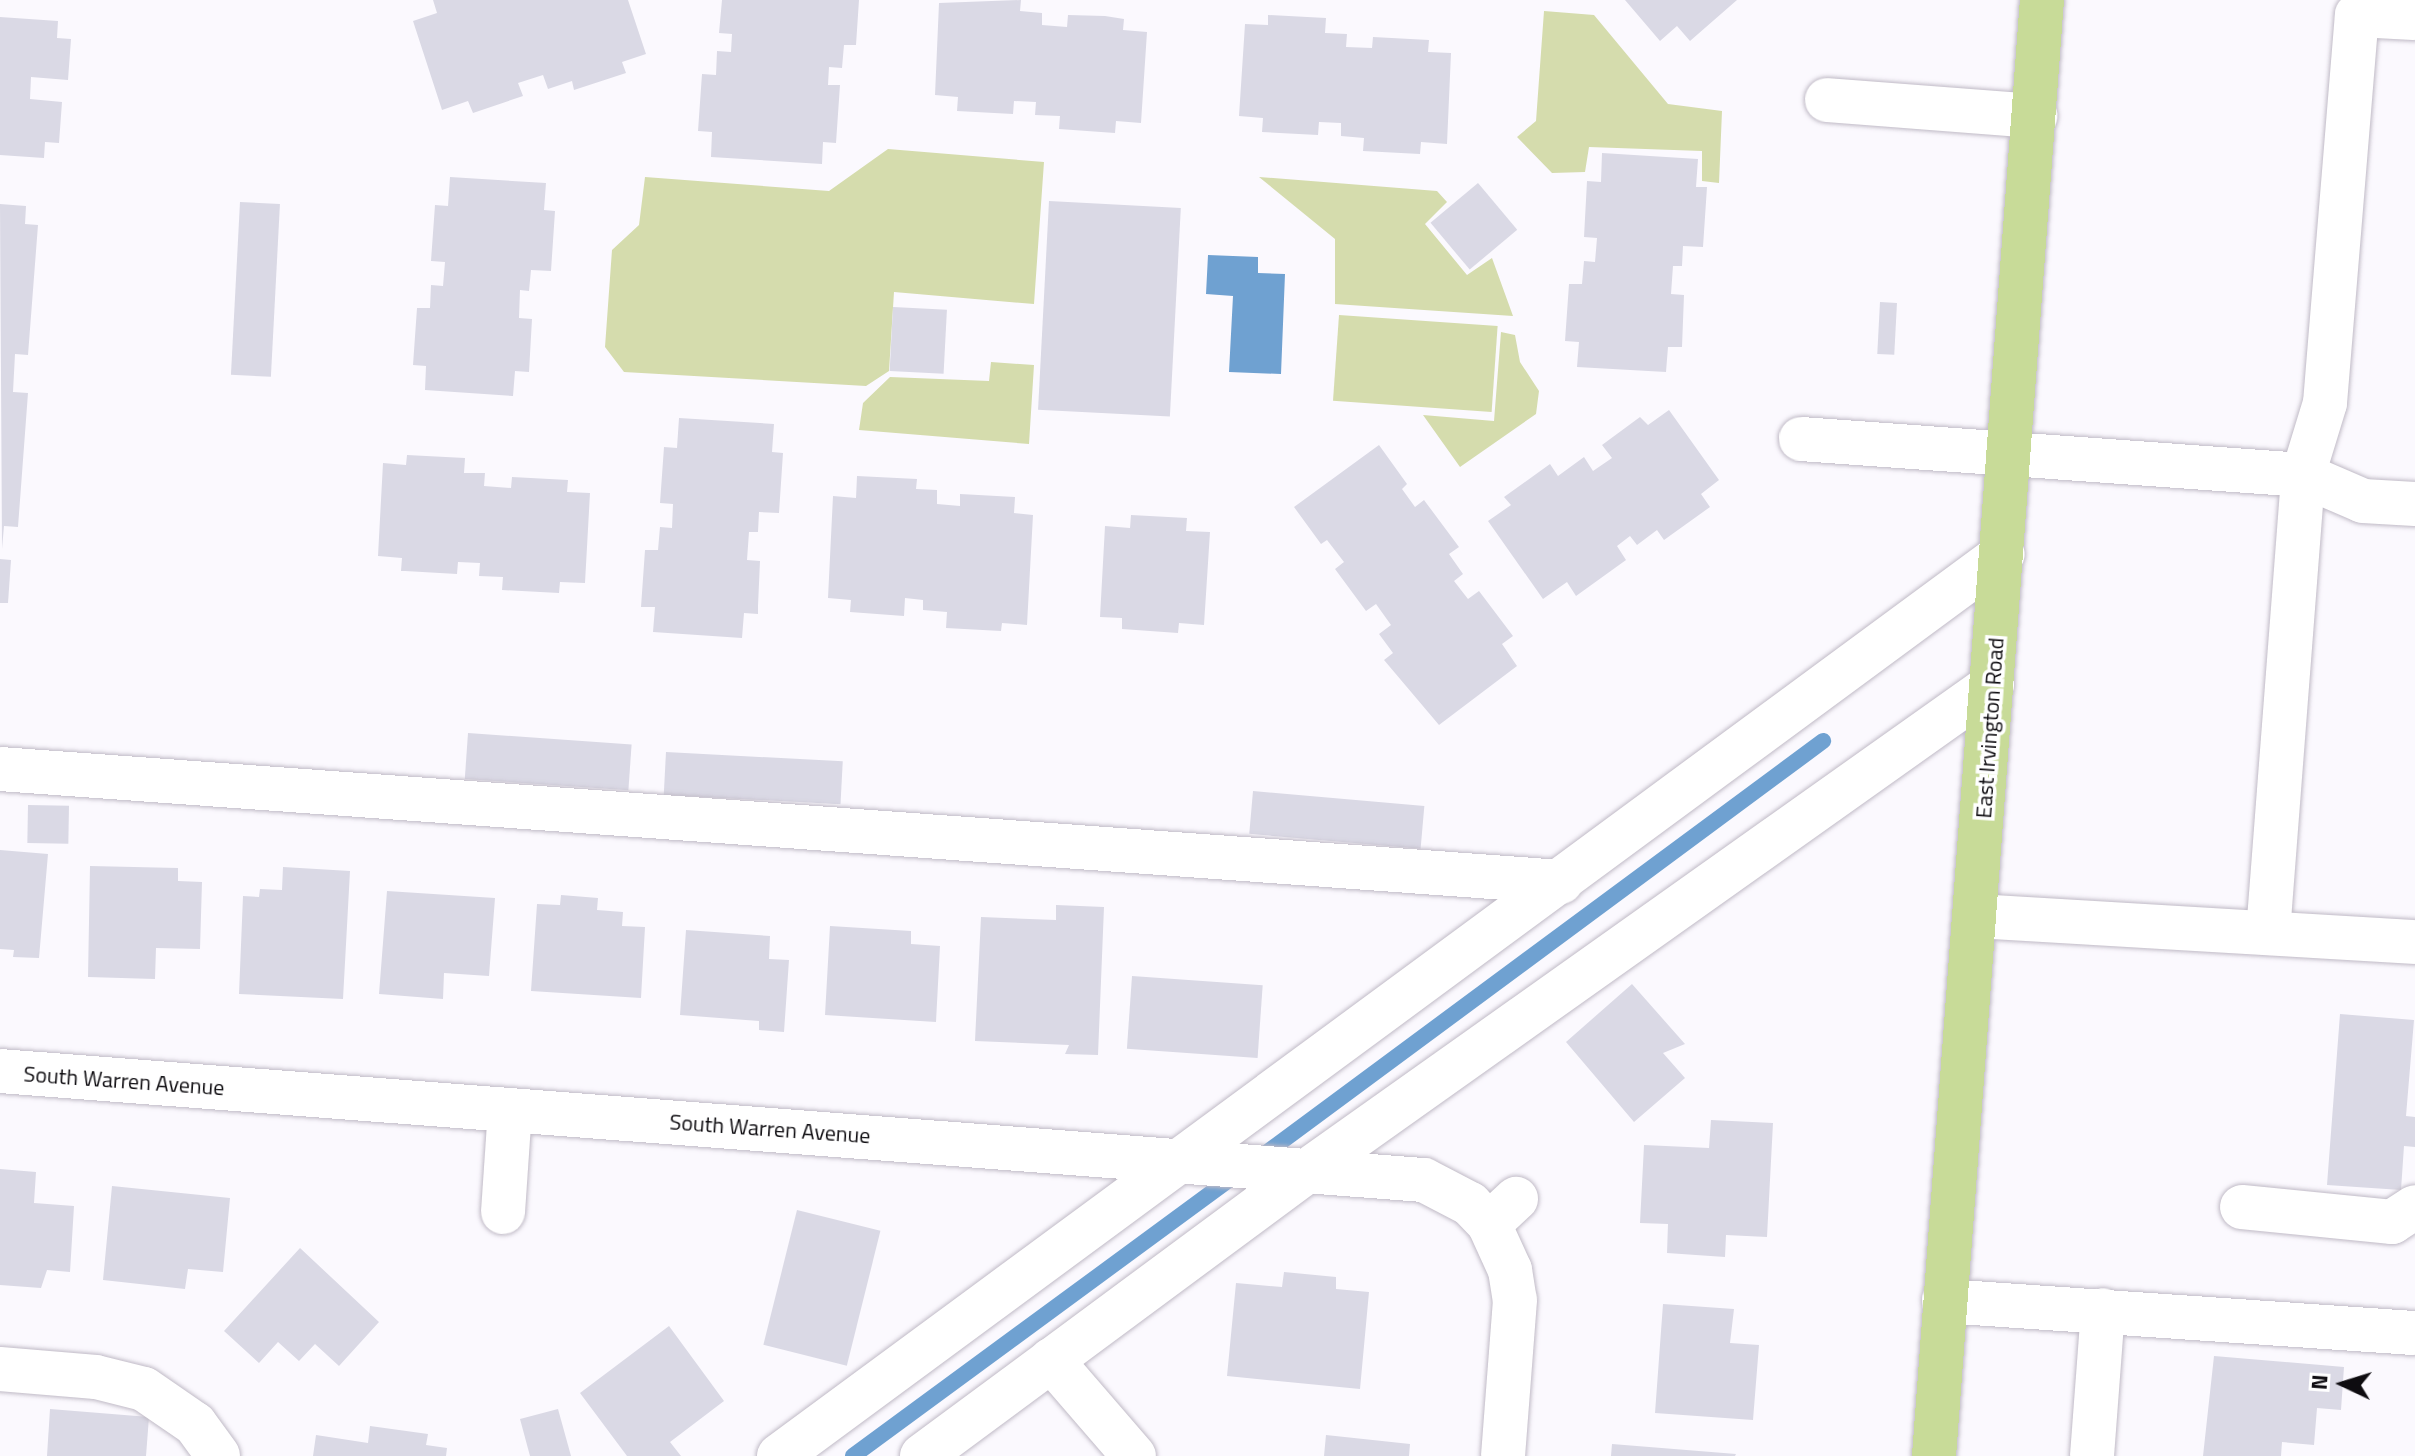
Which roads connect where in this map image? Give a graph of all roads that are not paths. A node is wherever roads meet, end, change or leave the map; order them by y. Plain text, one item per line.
1 (2042, 0) edge
2 (2415, 18) edge
3 (1827, 100) dead end
4 (2035, 116) junction
5 (1801, 439) dead end
6 (2009, 457) junction
7 (2303, 475) junction
8 (2415, 504) edge
9 (2003, 554) junction
10 (1992, 685) junction
11 (0, 769) edge
12 (1561, 882) junction
13 (1977, 916) junction
14 (2268, 933) junction
15 (2415, 942) edge
16 (0, 1071) edge
17 (510, 1110) junction
18 (1184, 1161) junction
19 (1307, 1171) junction
20 (2242, 1207) dead end
21 (2415, 1207) edge
22 (503, 1212) dead end
23 (1944, 1301) junction
24 (2103, 1310) junction
25 (2415, 1333) edge
26 (1051, 1360) junction
27 (0, 1369) edge
28 (218, 1456) edge
29 (779, 1456) edge
30 (922, 1456) edge
31 (1134, 1456) edge
32 (1503, 1456) edge
33 (1934, 1456) edge
34 (2092, 1456) edge

1 - 4 main road, East Irvington Road
2 - 7 street
3 - 4 street
4 - 6 main road, East Irvington Road
5 - 6 street
6 - 7 street
6 - 9 main road, East Irvington Road
7 - 8 street
7 - 14 street
9 - 10 main road, East Irvington Road
9 - 12 street
10 - 13 main road, East Irvington Road
10 - 19 street
11 - 12 street
12 - 18 street
13 - 14 street
13 - 23 main road, East Irvington Road
14 - 15 street
16 - 17 street, South Warren Avenue
17 - 18 street, South Warren Avenue
17 - 22 street
18 - 19 street, South Warren Avenue
18 - 29 street
19 - 26 street
19 - 32 street, South Warren Avenue
20 - 21 street
23 - 24 street
23 - 33 main road, East Irvington Road
24 - 25 street
24 - 34 street
26 - 30 street
26 - 31 street
27 - 28 street

